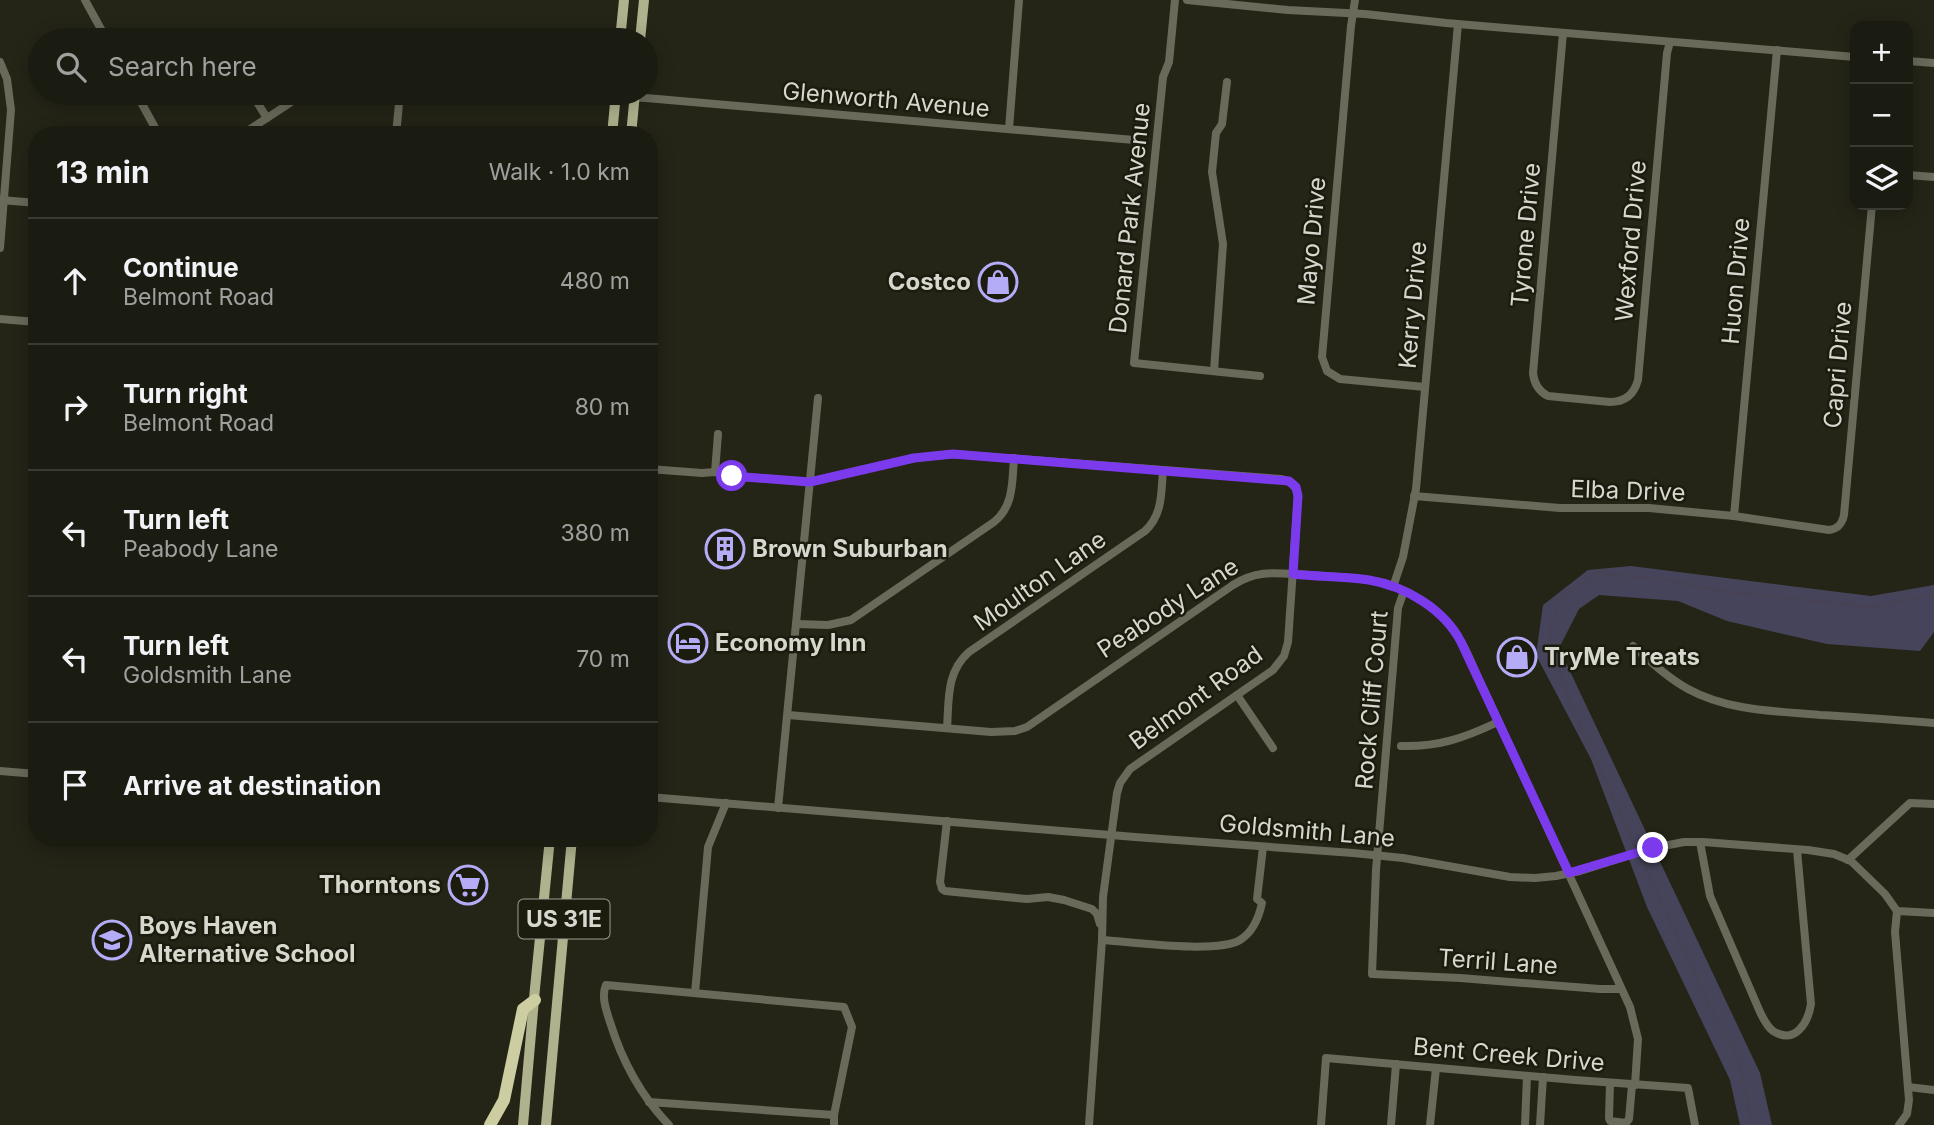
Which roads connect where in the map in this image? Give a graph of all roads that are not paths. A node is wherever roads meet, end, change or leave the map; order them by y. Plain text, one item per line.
1 (85, 0) edge
2 (624, 0) edge
3 (644, 0) edge
4 (1020, 0) edge
5 (1175, 0) edge
6 (1187, 0) edge
7 (1355, 0) edge
8 (1353, 13) junction
9 (1458, 24) junction
10 (100, 28) edge
11 (621, 28) edge
12 (641, 28) edge
13 (1563, 33) junction
14 (1670, 42) junction
15 (1777, 50) junction
16 (1850, 57) edge
17 (0, 62) edge
18 (1913, 62) edge
19 (1934, 64) edge
20 (1227, 82) dead end
21 (658, 97) edge
22 (143, 105) edge
23 (259, 105) edge
24 (288, 105) edge
25 (399, 105) edge
26 (614, 105) edge
27 (634, 105) edge
28 (267, 118) junction
29 (154, 126) edge
30 (255, 126) edge
31 (397, 126) edge
32 (613, 126) edge
33 (632, 126) edge
34 (1009, 129) junction
35 (1134, 140) dead end
36 (1913, 175) edge
37 (1934, 177) edge
38 (2, 200) edge
39 (28, 202) edge
40 (1871, 210) edge
41 (0, 248) edge
42 (0, 319) edge
43 (28, 321) edge
44 (1214, 371) junction
45 (1260, 376) dead end
46 (1425, 387) junction
47 (818, 398) dead end
48 (1586, 400) joint
49 (718, 434) dead end
50 (1014, 458) junction
51 (658, 470) edge
52 (1163, 470) junction
53 (715, 472) junction
54 (810, 482) junction
55 (1415, 496) junction
56 (1734, 516) junction
57 (1838, 527) joint
58 (1293, 574) junction
59 (1393, 587) junction
60 (1404, 591) junction
61 (797, 624) junction
62 (1633, 646) dead end
63 (1237, 695) junction
64 (788, 715) junction
65 (1498, 722) junction
66 (1934, 723) edge
67 (947, 728) junction
68 (1401, 746) dead end
69 (1273, 748) dead end
70 (0, 771) edge
71 (28, 773) edge
72 (658, 798) edge
73 (726, 803) junction
74 (1934, 804) edge
75 (778, 808) junction
76 (947, 821) junction
77 (1112, 835) junction
78 (1700, 842) junction
79 (549, 847) edge
80 (571, 847) edge
81 (1263, 847) junction
82 (1797, 850) junction
83 (1378, 855) junction
84 (1848, 860) junction
85 (1569, 873) junction
86 (1897, 911) junction
87 (1934, 913) edge
88 (1102, 940) junction
89 (1372, 974) joint
90 (1622, 989) junction
91 (695, 993) junction
92 (534, 1000) junction
93 (1396, 1064) junction
94 (1436, 1068) junction
95 (1527, 1076) junction
96 (1543, 1077) junction
97 (1610, 1083) junction
98 (1634, 1085) junction
99 (1909, 1087) junction
100 (1934, 1090) edge
101 (649, 1101) junction
102 (834, 1115) junction
103 (491, 1125) edge
104 (523, 1125) edge
105 (546, 1125) edge
106 (669, 1125) edge
107 (834, 1125) edge
108 (1089, 1125) edge
109 (1321, 1125) edge
110 (1391, 1125) edge
111 (1430, 1125) edge
112 (1525, 1125) edge
113 (1540, 1125) edge
114 (1695, 1125) edge
115 (1899, 1125) edge

1 - 10 street
2 - 11 main road
3 - 12 main road
4 - 34 street
5 - 44 street, Donard Park Avenue
6 - 8 street
7 - 8 street, Mayo Drive
8 - 9 street
8 - 46 street, Mayo Drive
9 - 13 street
9 - 46 street, Kerry Drive
13 - 14 street
13 - 48 street, Tyrone Drive
14 - 15 street
14 - 48 street, Wexford Drive
15 - 16 street
15 - 56 street, Huon Drive
17 - 38 street
18 - 19 street
20 - 44 street
21 - 34 street, Glenworth Avenue
22 - 29 street
23 - 28 street
24 - 28 street
25 - 31 street
26 - 32 main road
27 - 33 main road
28 - 30 street
34 - 35 street, Glenworth Avenue
36 - 37 street
38 - 39 street
38 - 41 street
40 - 57 street, Capri Drive
42 - 43 street
44 - 45 street
46 - 55 street, Kerry Drive
47 - 54 street
49 - 53 street
50 - 52 street, Belmont Road
50 - 54 street, Belmont Road
50 - 61 street
51 - 53 street, Belmont Road
52 - 58 street, Belmont Road
52 - 67 street, Moulton Lane
53 - 54 street, Belmont Road
54 - 61 street
55 - 56 street, Elba Drive
55 - 59 street, Kerry Drive
56 - 57 street, Elba Drive
58 - 59 street, Peabody Lane
58 - 63 street, Belmont Road
58 - 67 street, Peabody Lane
59 - 60 street, Peabody Lane
60 - 65 street, Peabody Lane
60 - 83 street, Rock Cliff Court
61 - 64 street
62 - 66 street
63 - 69 street
63 - 77 street, Belmont Road
64 - 67 street, Peabody Lane
64 - 75 street
65 - 68 street
65 - 85 street, Peabody Lane
70 - 71 street
72 - 73 street, Goldsmith Lane
73 - 75 street, Goldsmith Lane
73 - 91 street
74 - 84 street
75 - 76 street, Goldsmith Lane
76 - 77 street, Goldsmith Lane
76 - 88 street
77 - 81 street, Goldsmith Lane
77 - 88 street, Belmont Road
78 - 82 street, Goldsmith Lane
78 - 82 street
78 - 85 street, Goldsmith Lane
79 - 92 main road, US 31E
80 - 105 main road, US 31E
81 - 83 street, Goldsmith Lane
81 - 88 street
82 - 84 street, Goldsmith Lane
83 - 85 street, Goldsmith Lane
83 - 89 street, Rock Cliff Court
84 - 86 street, Goldsmith Lane
85 - 90 street, Peabody Lane
86 - 87 street
86 - 99 street
88 - 108 street, Belmont Road
89 - 90 street, Terril Lane
90 - 98 street, Peabody Lane
91 - 101 street
91 - 102 street
92 - 103 highway
92 - 104 main road, US 31E
93 - 94 street, Bent Creek Drive
93 - 109 street, Bent Creek Drive
93 - 110 street
94 - 95 street, Bent Creek Drive
94 - 111 street
95 - 96 street, Bent Creek Drive
95 - 112 street
96 - 97 street, Bent Creek Drive
96 - 113 street
97 - 98 street, Bent Creek Drive
97 - 98 street, Peabody Lane
98 - 114 street, Bent Creek Drive
99 - 100 street
99 - 115 street
101 - 102 street
101 - 106 street
102 - 107 street

